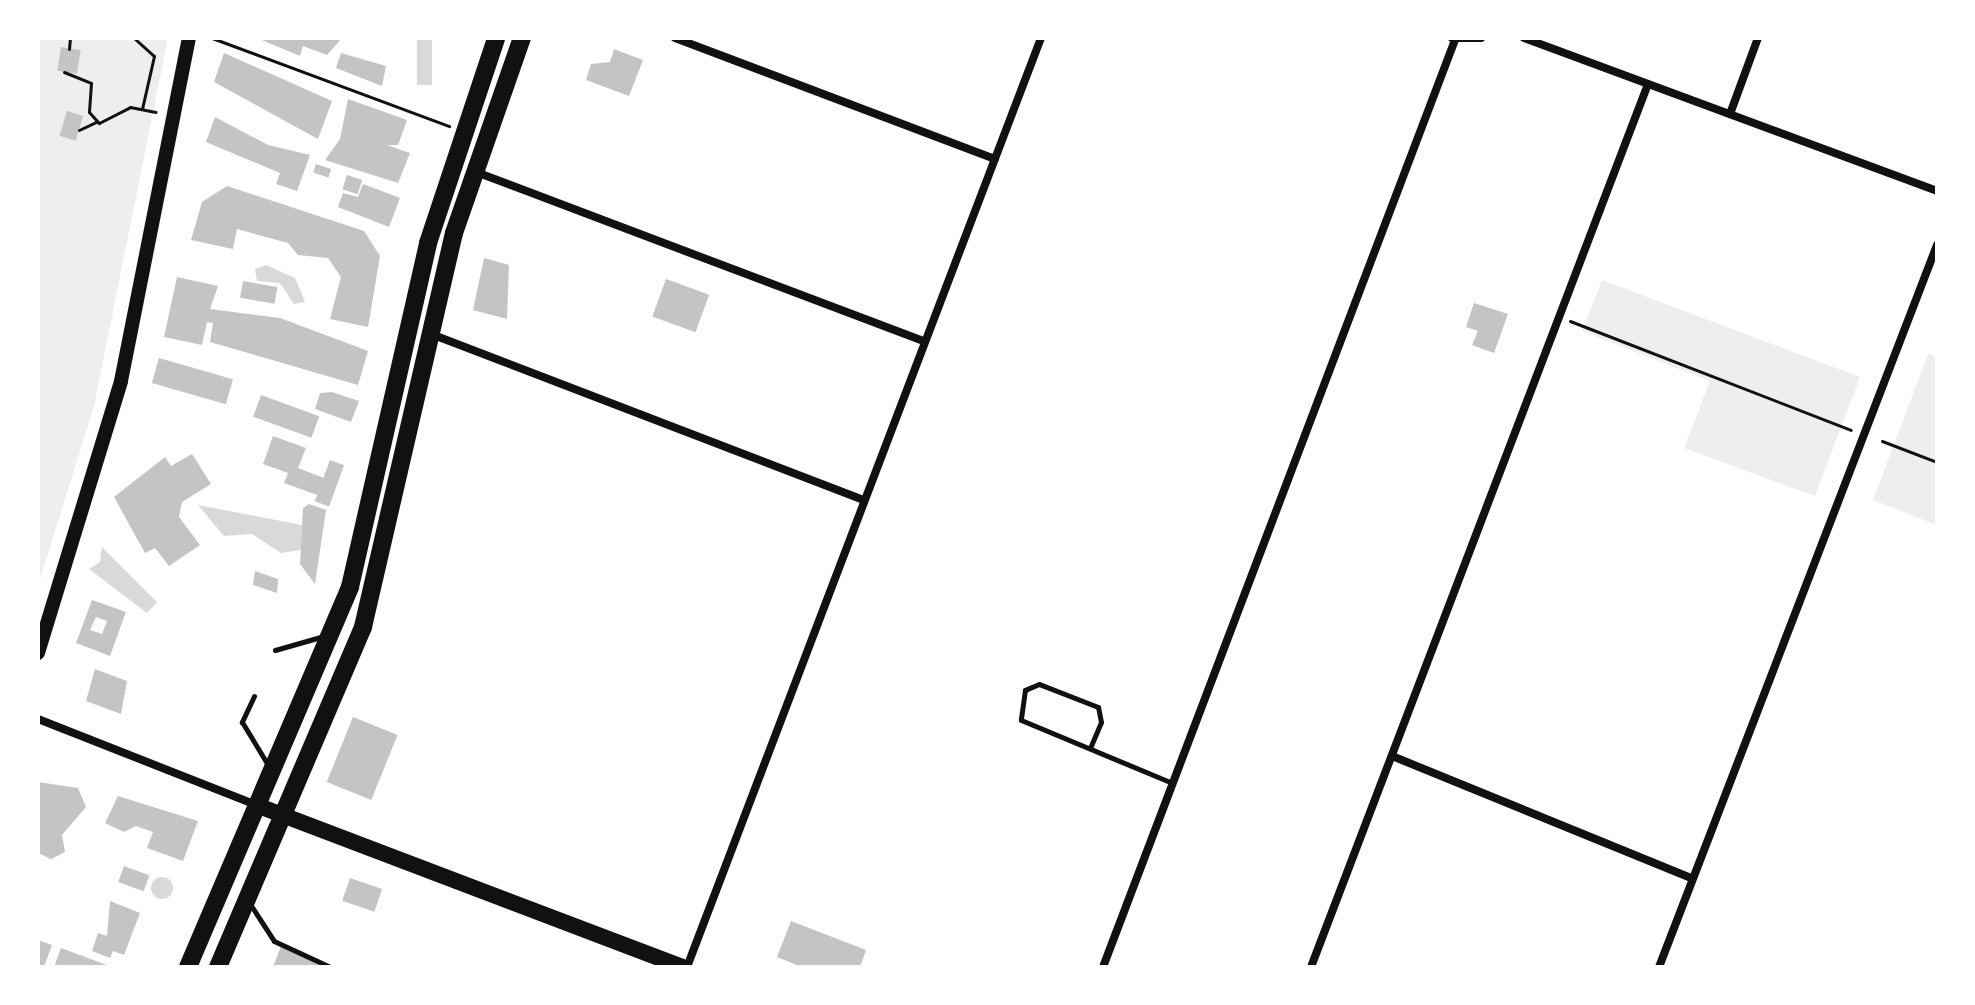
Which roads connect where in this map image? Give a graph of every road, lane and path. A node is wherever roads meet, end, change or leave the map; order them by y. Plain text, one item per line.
1 (70, 38) edge
2 (134, 38) edge
3 (189, 38) edge
4 (212, 38) edge
5 (496, 38) edge
6 (522, 38) edge
7 (675, 38) edge
8 (1041, 38) edge
9 (1481, 38) edge
10 (1524, 38) edge
11 (1758, 38) edge
12 (1454, 39) edge
13 (69, 49) dead end
14 (64, 72) dead end
15 (1648, 84) junction
16 (1730, 114) junction
17 (96, 122) junction
18 (79, 130) dead end
19 (464, 131) junction
20 (995, 159) junction
21 (473, 171) junction
22 (1937, 191) edge
23 (1937, 245) edge
24 (1559, 317) junction
25 (430, 333) junction
26 (924, 341) junction
27 (1851, 430) dead end
28 (1882, 441) dead end
29 (1937, 462) edge
30 (864, 500) junction
31 (332, 634) junction
32 (275, 650) dead end
33 (38, 653) edge
34 (254, 696) dead end
35 (38, 719) edge
36 (1090, 748) junction
37 (1392, 756) junction
38 (271, 769) junction
39 (1173, 783) junction
40 (256, 805) junction
41 (285, 816) junction
42 (1691, 878) junction
43 (247, 900) junction
44 (188, 967) edge
45 (218, 967) edge
46 (330, 967) edge
47 (685, 967) edge
48 (778, 967) edge
49 (789, 967) edge
50 (1103, 967) edge
51 (1311, 967) edge
52 (1659, 967) edge

1 - 13 path
2 - 17 path
3 - 33 street
4 - 19 path
5 - 19 highway
6 - 21 highway
7 - 20 street
8 - 20 street
9 - 12 street
10 - 15 street
11 - 16 street
12 - 39 street
14 - 17 path
15 - 16 street
15 - 24 street
16 - 22 street
17 - 18 path
19 - 31 highway
20 - 26 street
21 - 25 highway
21 - 26 street
23 - 42 street
24 - 27 path
24 - 37 street
25 - 30 street
25 - 41 highway
26 - 30 street
28 - 29 path
30 - 47 street
31 - 32 lane
31 - 38 highway
34 - 38 lane
35 - 40 street
36 - 36 lane
36 - 39 lane
37 - 42 street
37 - 51 street
38 - 40 highway
39 - 50 street
40 - 41 main road
40 - 44 highway
41 - 43 highway
41 - 47 main road
42 - 52 street
43 - 45 highway
43 - 46 lane
48 - 49 path

